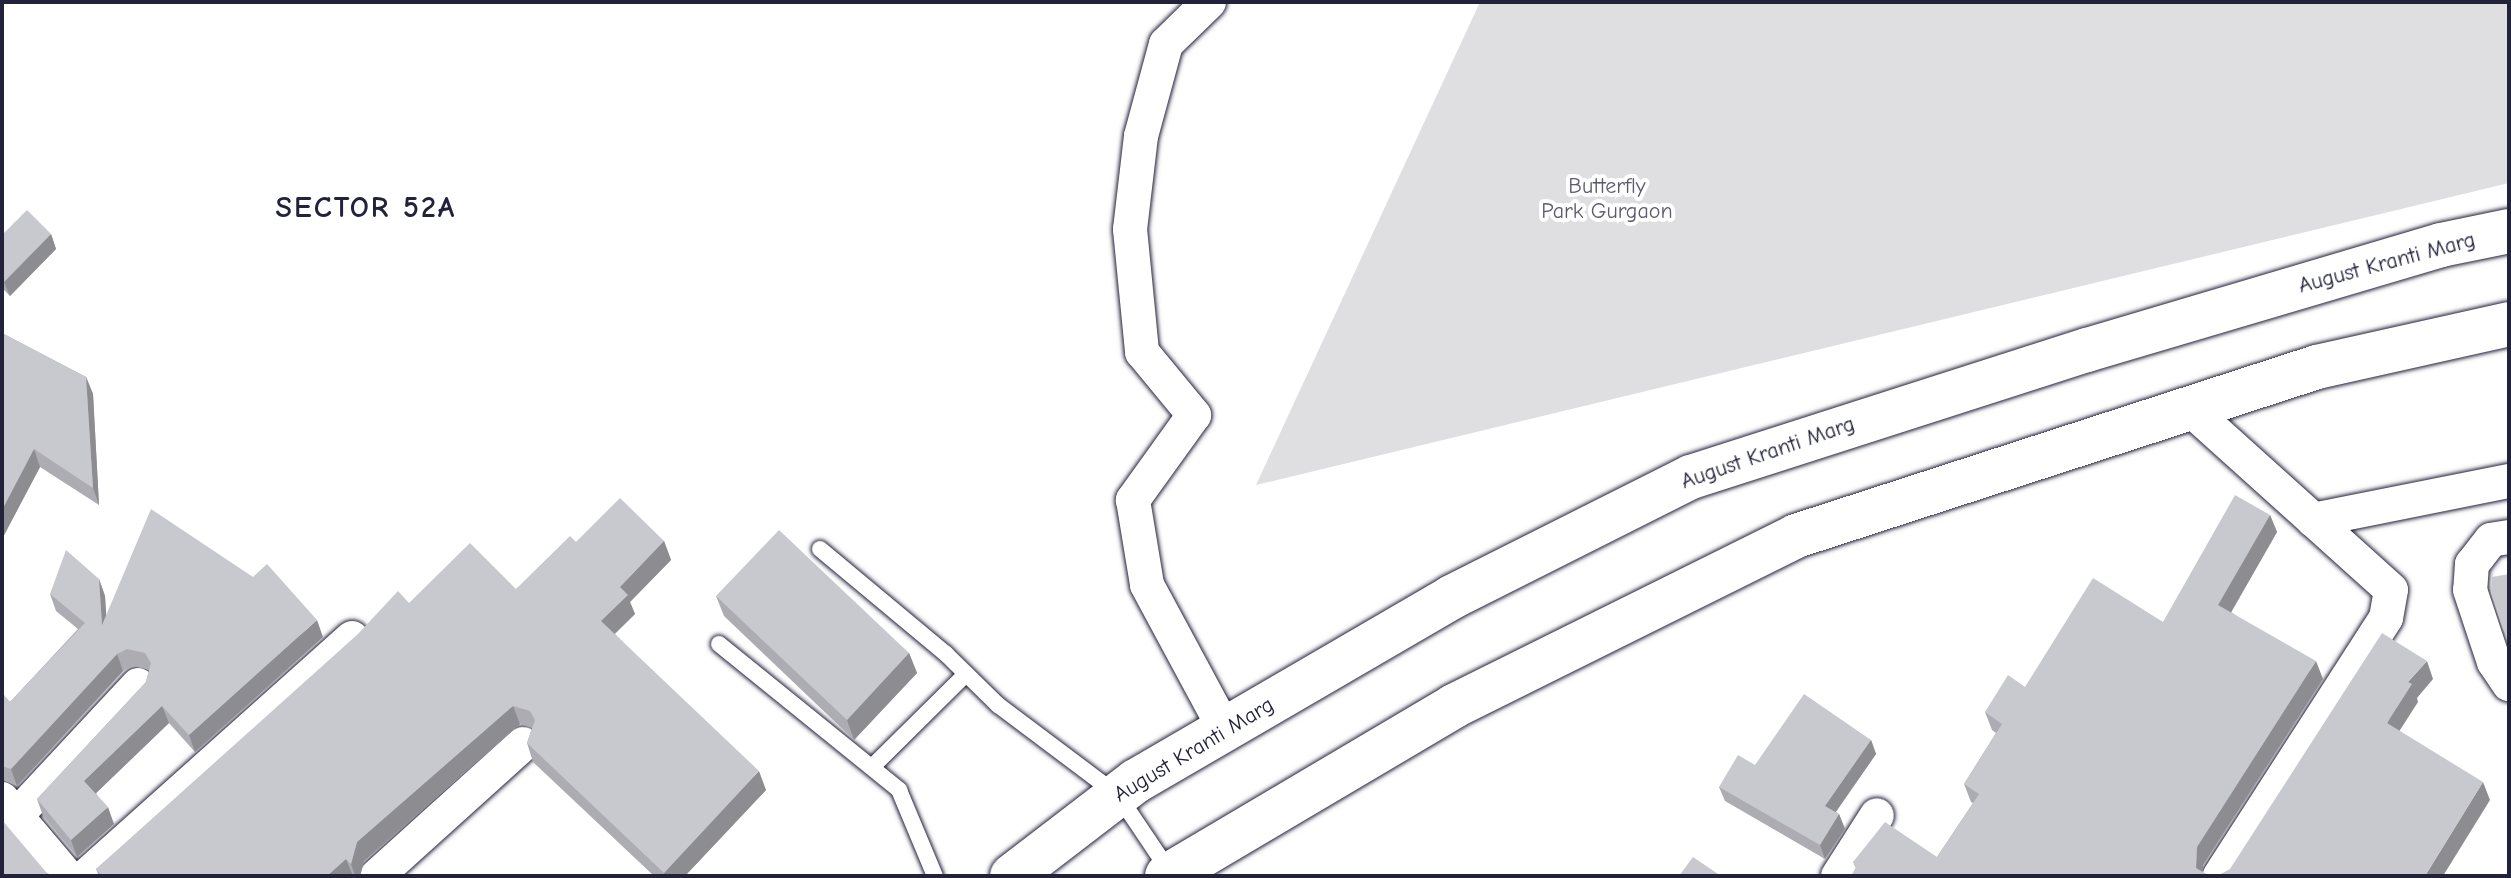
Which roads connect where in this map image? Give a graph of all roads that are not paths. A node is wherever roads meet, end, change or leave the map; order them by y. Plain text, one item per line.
1 (1209, 2) edge
2 (2509, 231) edge
3 (2509, 324) edge
4 (2188, 407) junction
5 (2509, 481) edge
6 (2313, 520) junction
7 (2509, 537) edge
8 (820, 549) dead end
9 (352, 638) edge
10 (719, 644) dead end
11 (966, 674) junction
12 (2509, 684) edge
13 (138, 685) edge
14 (1225, 730) junction
15 (523, 744) dead end
16 (872, 767) junction
17 (1118, 795) junction
18 (9, 807) edge
19 (1877, 815) dead end
20 (1169, 875) edge
21 (67, 876) edge
22 (86, 876) edge
23 (377, 876) edge
24 (935, 876) edge
25 (1012, 876) edge
26 (1838, 876) edge
27 (2220, 876) edge

1 - 14 street
2 - 14 main road, August Kranti Marg
3 - 4 main road
4 - 6 street
4 - 20 main road
5 - 6 street
6 - 27 street
7 - 12 street
8 - 11 lane
9 - 22 street
10 - 16 lane
11 - 16 lane
11 - 17 lane
13 - 18 street
14 - 17 main road, August Kranti Marg
15 - 23 street
16 - 24 lane
17 - 20 lane
17 - 25 main road, August Kranti Marg
18 - 21 street
19 - 26 street

